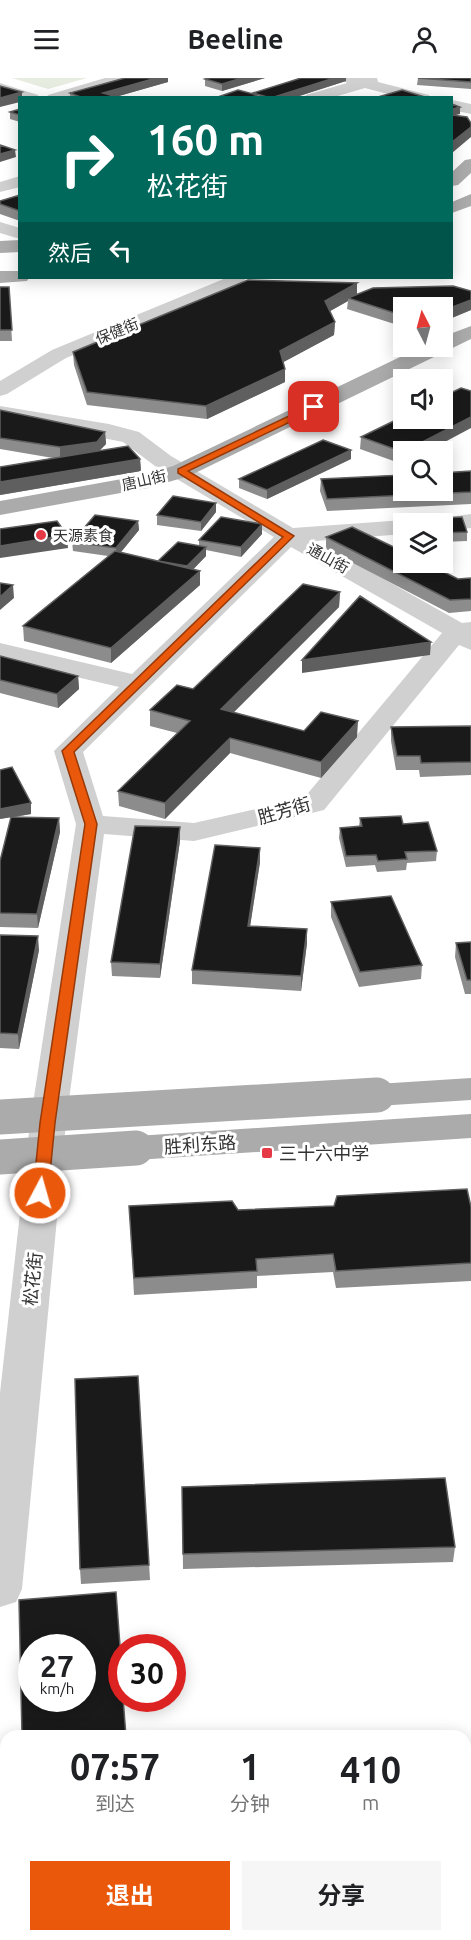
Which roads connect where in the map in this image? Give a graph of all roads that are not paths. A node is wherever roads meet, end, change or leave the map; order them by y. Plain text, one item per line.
1 (121, 78) edge
2 (346, 78) edge
3 (381, 78) edge
4 (365, 83) junction
5 (0, 88) edge
6 (26, 96) edge
7 (61, 96) edge
8 (319, 96) edge
9 (415, 96) edge
10 (453, 105) edge
11 (471, 110) edge
12 (471, 164) edge
13 (453, 180) edge
14 (18, 182) edge
15 (0, 187) edge
16 (471, 198) edge
17 (453, 200) edge
18 (453, 207) edge
19 (471, 215) edge
20 (453, 218) edge
21 (0, 228) edge
22 (18, 233) edge
23 (18, 246) edge
24 (0, 247) edge
25 (0, 258) edge
26 (18, 258) edge
27 (18, 268) edge
28 (0, 269) edge
29 (18, 277) edge
30 (0, 278) edge
31 (235, 279) edge
32 (471, 332) edge
33 (453, 340) edge
34 (418, 357) edge
35 (0, 390) edge
36 (0, 412) edge
37 (181, 471) junction
38 (0, 508) edge
39 (471, 521) edge
40 (453, 523) edge
41 (393, 528) edge
42 (289, 536) junction
43 (466, 635) edge
44 (0, 651) edge
45 (138, 683) junction
46 (91, 824) junction
47 (471, 1089) edge
48 (0, 1117) edge
49 (471, 1126) edge
50 (0, 1157) edge
51 (0, 1589) edge

1 - 7 street
2 - 4 street
3 - 4 street
4 - 8 street
4 - 9 street
5 - 6 street
10 - 11 street
12 - 13 main road
14 - 15 street
16 - 17 main road
16 - 18 main road
19 - 20 main road
21 - 22 street
23 - 24 main road
25 - 26 main road
27 - 28 main road
29 - 30 main road
31 - 35 street, 保健街
32 - 33 main road, 唐山街
34 - 37 main road, 唐山街
36 - 37 street, 通山街
37 - 38 main road, 唐山街
37 - 42 street, 通山街
39 - 40 street
41 - 42 street
42 - 43 street, 通山街
42 - 45 street, 松花街
43 - 46 street, 胜芳街
44 - 45 street
45 - 46 street, 松花街
46 - 51 street, 松花街
47 - 48 main road, bridge
49 - 50 main road, 胜利东路, bridge

